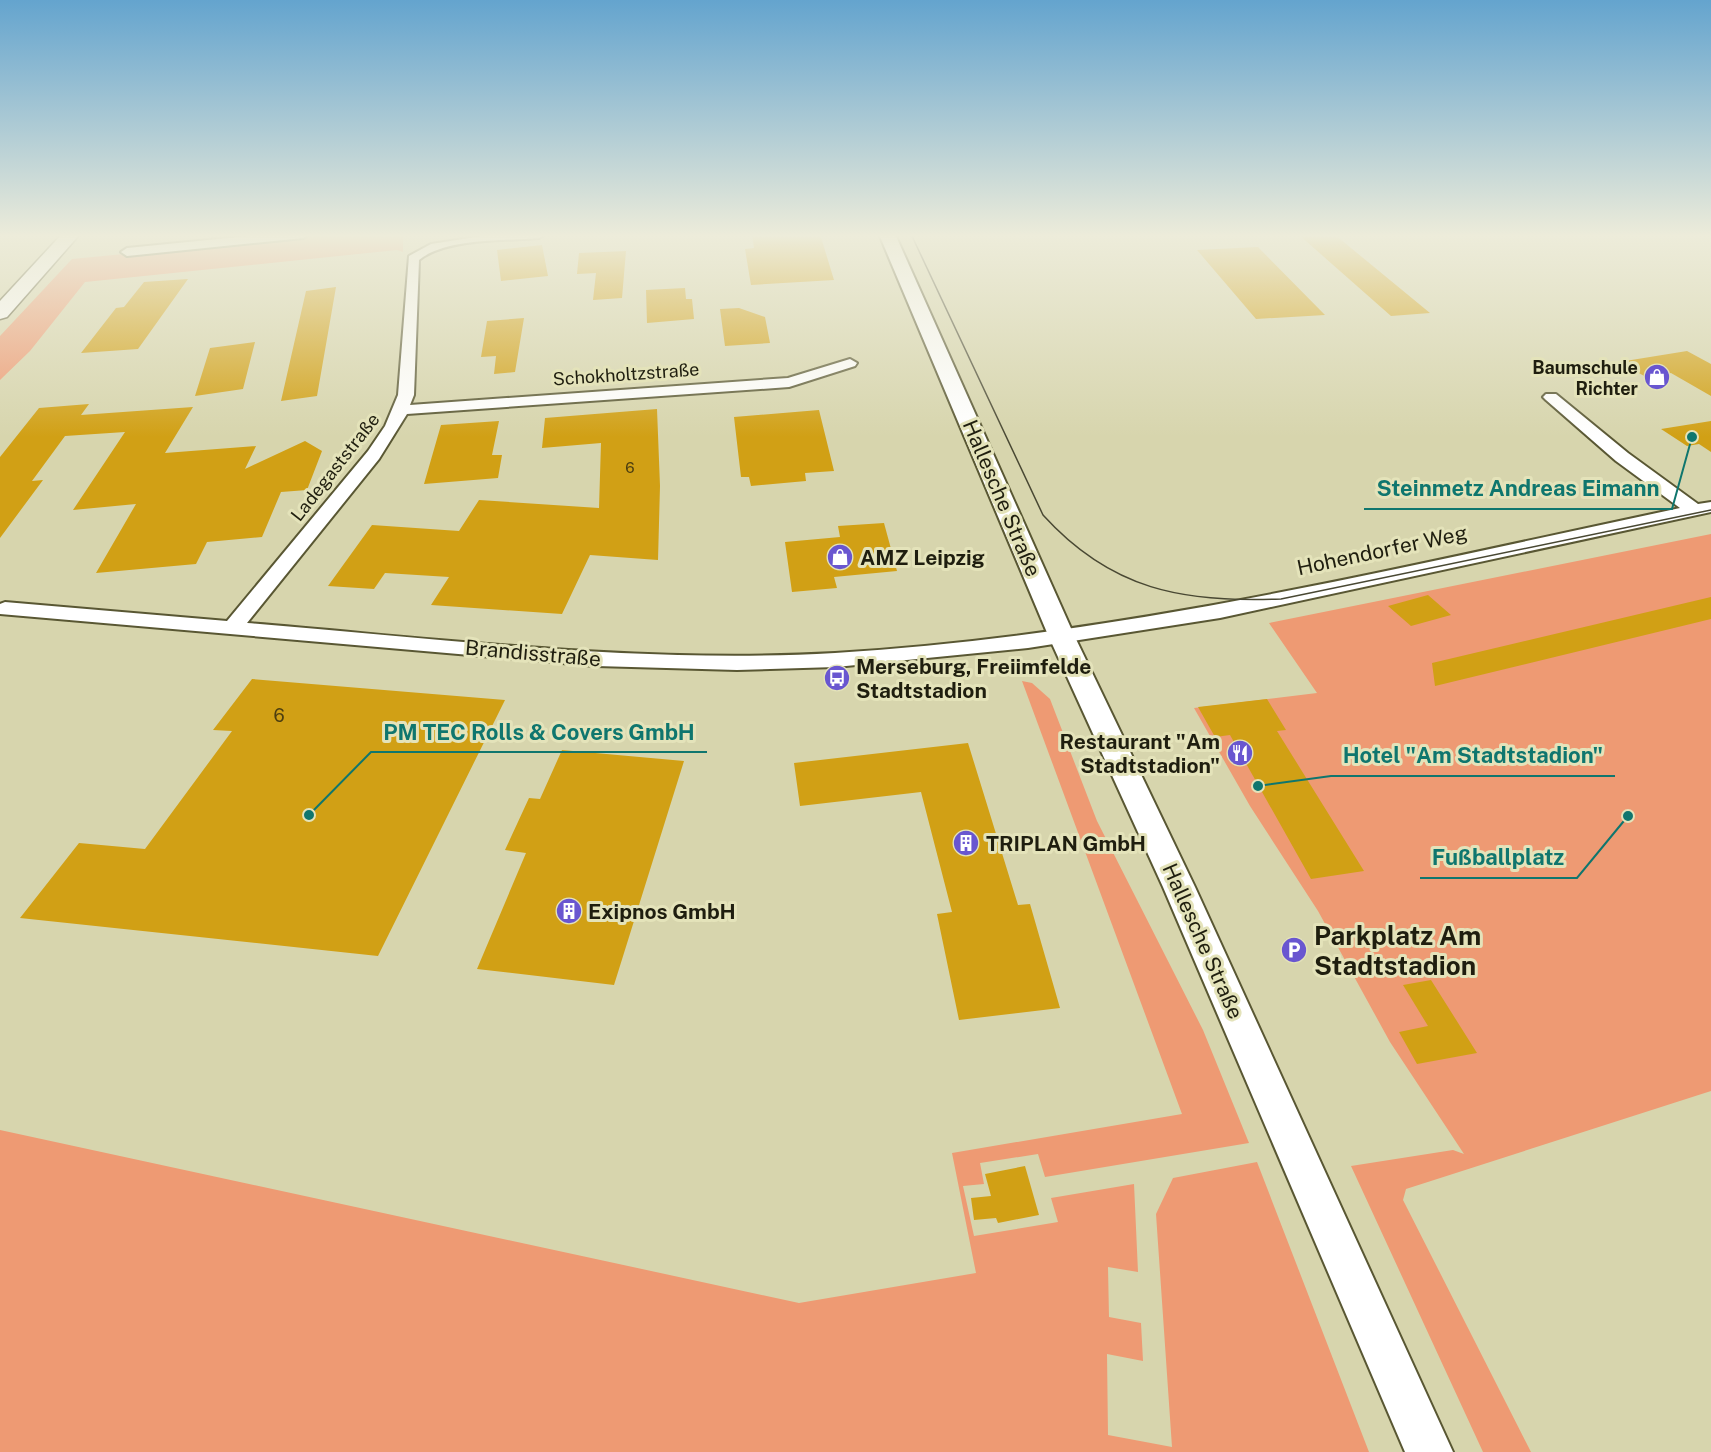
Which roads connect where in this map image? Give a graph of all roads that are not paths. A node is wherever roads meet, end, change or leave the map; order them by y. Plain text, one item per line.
1 (10, 302) edge
2 (411, 302) edge
3 (916, 302) edge
4 (0, 313) edge
5 (850, 363) dead end
6 (1554, 397) dead end
7 (402, 410) junction
8 (1703, 509) edge
9 (5, 609) dead end
10 (233, 627) junction
11 (1061, 635) junction
12 (1429, 1452) edge

1 - 4 main road
2 - 7 street, Ladegaststraße
3 - 11 street, Hallesche Straße
5 - 7 street, Schokholtzstraße
6 - 8 street
7 - 10 street, Ladegaststraße
8 - 11 street, Hohendorfer Weg
9 - 10 street, Brandisstraße
10 - 11 street, Brandisstraße
11 - 12 street, Hallesche Straße

